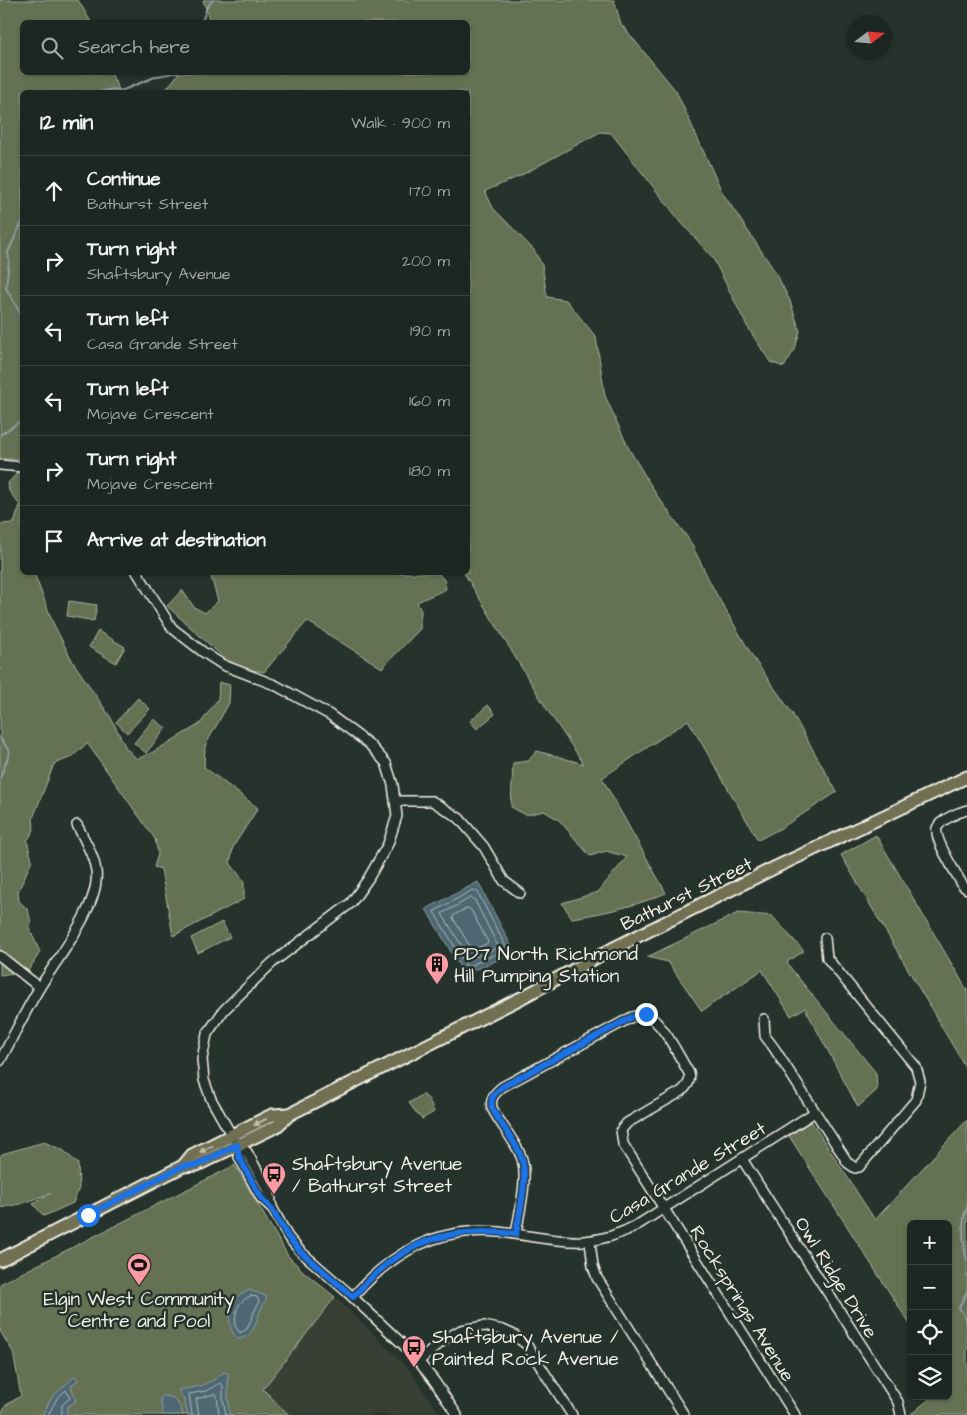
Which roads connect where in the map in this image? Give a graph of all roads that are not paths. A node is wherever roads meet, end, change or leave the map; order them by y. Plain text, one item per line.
1 (0, 465) edge
2 (20, 467) edge
3 (139, 575) edge
4 (967, 777) edge
5 (395, 801) junction
6 (967, 810) edge
7 (77, 825) dead end
8 (967, 889) edge
9 (520, 893) dead end
10 (825, 938) dead end
11 (0, 956) edge
12 (40, 988) junction
13 (764, 1019) dead end
14 (0, 1061) edge
15 (815, 1112) junction
16 (234, 1140) junction
17 (742, 1158) junction
18 (663, 1209) junction
19 (516, 1234) junction
20 (590, 1242) junction
21 (0, 1260) edge
22 (353, 1297) junction
23 (419, 1360) junction
24 (456, 1415) edge
25 (572, 1415) edge
26 (684, 1415) edge
27 (795, 1415) edge
28 (901, 1415) edge

1 - 2 street
3 - 5 street
4 - 16 main road, Bathurst Street
5 - 9 street
5 - 16 street
6 - 8 street
7 - 12 street
10 - 15 street
11 - 12 street
12 - 14 street
13 - 15 street
15 - 17 street, Casa Grande Street
16 - 21 main road, Bathurst Street
16 - 22 street
17 - 18 street, Casa Grande Street
17 - 28 street, Owl Ridge Drive
18 - 19 street, Rocksprings Avenue
18 - 20 street, Casa Grande Street
18 - 27 street, Rocksprings Avenue
19 - 20 street, Casa Grande Street
19 - 22 street, Casa Grande Street
20 - 26 street
22 - 23 street
23 - 24 street
23 - 25 street

